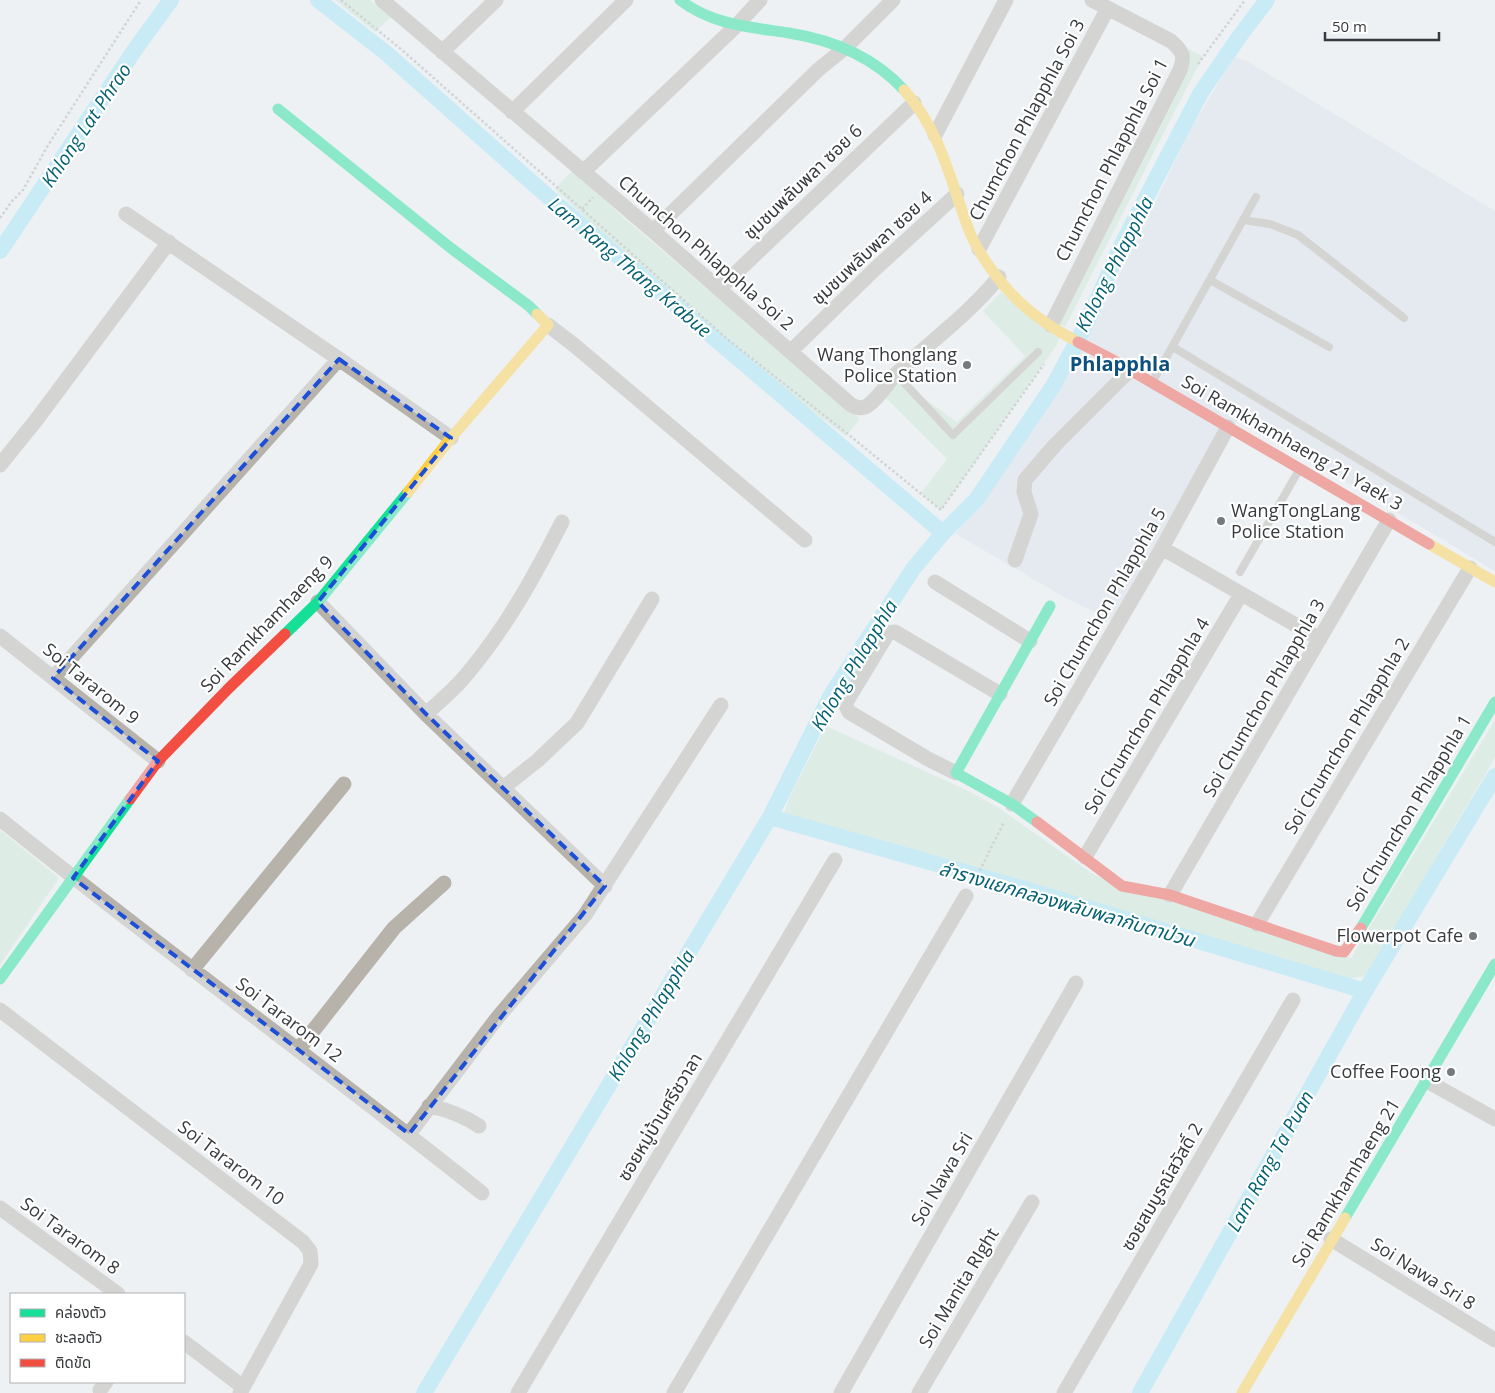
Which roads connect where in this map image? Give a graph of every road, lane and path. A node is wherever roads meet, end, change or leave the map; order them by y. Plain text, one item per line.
1 (141, 0) edge
2 (341, 0) edge
3 (382, 0) edge
4 (496, 0) edge
5 (626, 0) edge
6 (680, 0) edge
7 (760, 0) edge
8 (893, 0) edge
9 (1006, 0) edge
10 (1092, 0) edge
11 (1245, 0) edge
12 (1108, 8) junction
13 (736, 26) junction
14 (845, 48) junction
15 (442, 52) junction
16 (1196, 67) dead end
17 (914, 103) junction
18 (278, 109) dead end
19 (512, 112) junction
20 (935, 134) junction
21 (583, 172) junction
22 (957, 194) junction
23 (1256, 197) dead end
24 (126, 214) dead end
25 (0, 218) edge
26 (1243, 220) junction
27 (652, 230) junction
28 (169, 242) junction
29 (979, 250) junction
30 (999, 277) junction
31 (1210, 280) junction
32 (719, 289) junction
33 (1404, 318) dead end
34 (1050, 324) junction
35 (548, 325) junction
36 (1172, 347) junction
37 (1329, 347) dead end
38 (791, 351) junction
39 (1038, 352) dead end
40 (339, 359) junction
41 (1046, 361) dead end
42 (1130, 370) junction
43 (896, 374) junction
44 (1152, 383) junction
45 (1228, 427) junction
46 (451, 438) junction
47 (0, 465) edge
48 (1300, 469) junction
49 (1389, 520) junction
50 (562, 522) dead end
51 (805, 540) dead end
52 (1495, 542) edge
53 (1162, 548) junction
54 (1015, 560) dead end
55 (1470, 568) junction
56 (1240, 572) dead end
57 (935, 582) dead end
58 (1495, 582) edge
59 (1241, 594) junction
60 (652, 599) dead end
61 (318, 602) junction
62 (1050, 606) dead end
63 (0, 636) edge
64 (1320, 639) junction
65 (1030, 641) junction
66 (53, 678) junction
67 (1000, 694) junction
68 (1495, 702) edge
69 (721, 705) dead end
70 (426, 714) junction
71 (158, 762) junction
72 (956, 773) junction
73 (344, 784) dead end
74 (503, 788) junction
75 (1012, 804) junction
76 (0, 820) edge
77 (1085, 857) junction
78 (835, 860) dead end
79 (73, 878) junction
80 (444, 883) dead end
81 (605, 886) junction
82 (1170, 895) junction
83 (966, 896) joint
84 (1256, 924) junction
85 (1495, 964) edge
86 (192, 970) junction
87 (0, 979) edge
88 (1076, 983) dead end
89 (1293, 1000) dead end
90 (0, 1010) edge
91 (298, 1050) junction
92 (1428, 1081) junction
93 (429, 1106) junction
94 (1495, 1119) edge
95 (479, 1126) dead end
96 (409, 1134) junction
97 (482, 1193) dead end
98 (1032, 1202) dead end
99 (0, 1208) edge
100 (1331, 1239) junction
101 (117, 1293) edge
102 (1495, 1340) edge
103 (185, 1343) edge
104 (241, 1390) edge
105 (518, 1393) edge
106 (674, 1393) edge
107 (841, 1393) edge
108 (919, 1393) edge
109 (1064, 1393) edge
110 (1242, 1393) edge

1 - 25 path
2 - 41 path
3 - 15 street, Chumchon Phlapphla Soi 2
4 - 15 street
5 - 19 street
6 - 13 street, Soi Ramkhamhaeng 21 Yaek 3
7 - 13 street
8 - 14 street
9 - 20 street
10 - 12 street, Chumchon Phlapphla Soi 1
11 - 16 path
12 - 29 street, Chumchon Phlapphla Soi 3
12 - 34 street, Chumchon Phlapphla Soi 1
13 - 14 street, Soi Ramkhamhaeng 21 Yaek 3
13 - 21 street
14 - 17 street, Soi Ramkhamhaeng 21 Yaek 3
14 - 27 street
15 - 19 street, Chumchon Phlapphla Soi 2
17 - 20 street, Soi Ramkhamhaeng 21 Yaek 3
17 - 32 street, ชุมชนพลับพลา ซอย 6
18 - 35 street
19 - 21 street, Chumchon Phlapphla Soi 2
20 - 22 street, Soi Ramkhamhaeng 21 Yaek 3
21 - 27 street, Chumchon Phlapphla Soi 2
22 - 29 street, Soi Ramkhamhaeng 21 Yaek 3
22 - 38 street, ชุมชนพลับพลา ซอย 4
23 - 26 lane
24 - 28 street
26 - 31 lane
26 - 33 lane
27 - 32 street, Chumchon Phlapphla Soi 2
28 - 40 street
28 - 47 street
29 - 30 street, Soi Ramkhamhaeng 21 Yaek 3
30 - 34 street, Soi Ramkhamhaeng 21 Yaek 3
30 - 43 street, Chumchon Phlapphla Soi 2
31 - 36 lane
31 - 37 lane
32 - 38 street, Chumchon Phlapphla Soi 2
34 - 42 street, Soi Ramkhamhaeng 21 Yaek 3
35 - 46 street, Soi Ramkhamhaeng 9
35 - 51 street
36 - 44 lane
36 - 52 lane
38 - 43 street, Chumchon Phlapphla Soi 2
39 - 43 lane
40 - 46 street
40 - 66 street
42 - 44 street, Soi Ramkhamhaeng 21 Yaek 3
42 - 54 street
44 - 45 street, Soi Ramkhamhaeng 21 Yaek 3
45 - 48 street, Soi Ramkhamhaeng 21 Yaek 3
45 - 53 street, Soi Chumchon Phlapphla 5
46 - 61 street, Soi Ramkhamhaeng 9
48 - 49 street, Soi Ramkhamhaeng 21 Yaek 3
48 - 56 lane
49 - 55 street, Soi Ramkhamhaeng 21 Yaek 3
49 - 64 street, Soi Chumchon Phlapphla 3
50 - 70 street
53 - 59 street
53 - 75 street, Soi Chumchon Phlapphla 5
55 - 58 street, Soi Ramkhamhaeng 21 Yaek 3
55 - 84 street, Soi Chumchon Phlapphla 2
57 - 65 street
59 - 64 street
59 - 77 street, Soi Chumchon Phlapphla 4
60 - 74 street
61 - 70 street
61 - 71 street, Soi Ramkhamhaeng 9
62 - 65 street
63 - 66 street, Soi Tararom 9
64 - 82 street, Soi Chumchon Phlapphla 3
65 - 67 street
66 - 71 street, Soi Tararom 9
67 - 72 street
67 - 72 street
68 - 84 street, Soi Chumchon Phlapphla 1
69 - 81 street
70 - 74 street
71 - 79 street, Soi Ramkhamhaeng 9
72 - 75 street
73 - 86 street
74 - 81 street
75 - 77 street
75 - 83 path
76 - 79 street, Soi Tararom 12
77 - 82 street
78 - 105 street, ซอยหมู่บ้านศรีชวาลา
79 - 86 street, Soi Tararom 12
79 - 87 street, Soi Ramkhamhaeng 9
80 - 91 street
81 - 93 street
82 - 84 street
83 - 106 street
85 - 92 street, Soi Ramkhamhaeng 21
86 - 91 street, Soi Tararom 12
88 - 107 street, Soi Nawa Sri
89 - 109 street, ซอยสมบูรณ์สวัสดิ์ 2
90 - 104 street, Soi Tararom 10
91 - 96 street, Soi Tararom 12
92 - 94 street
92 - 100 street, Soi Ramkhamhaeng 21
93 - 95 street
93 - 96 street
96 - 97 street, Soi Tararom 12
98 - 108 street, Soi Manita RIght
99 - 101 street, Soi Tararom 8
100 - 102 street, Soi Nawa Sri 8
100 - 110 street, Soi Ramkhamhaeng 21
103 - 104 street

